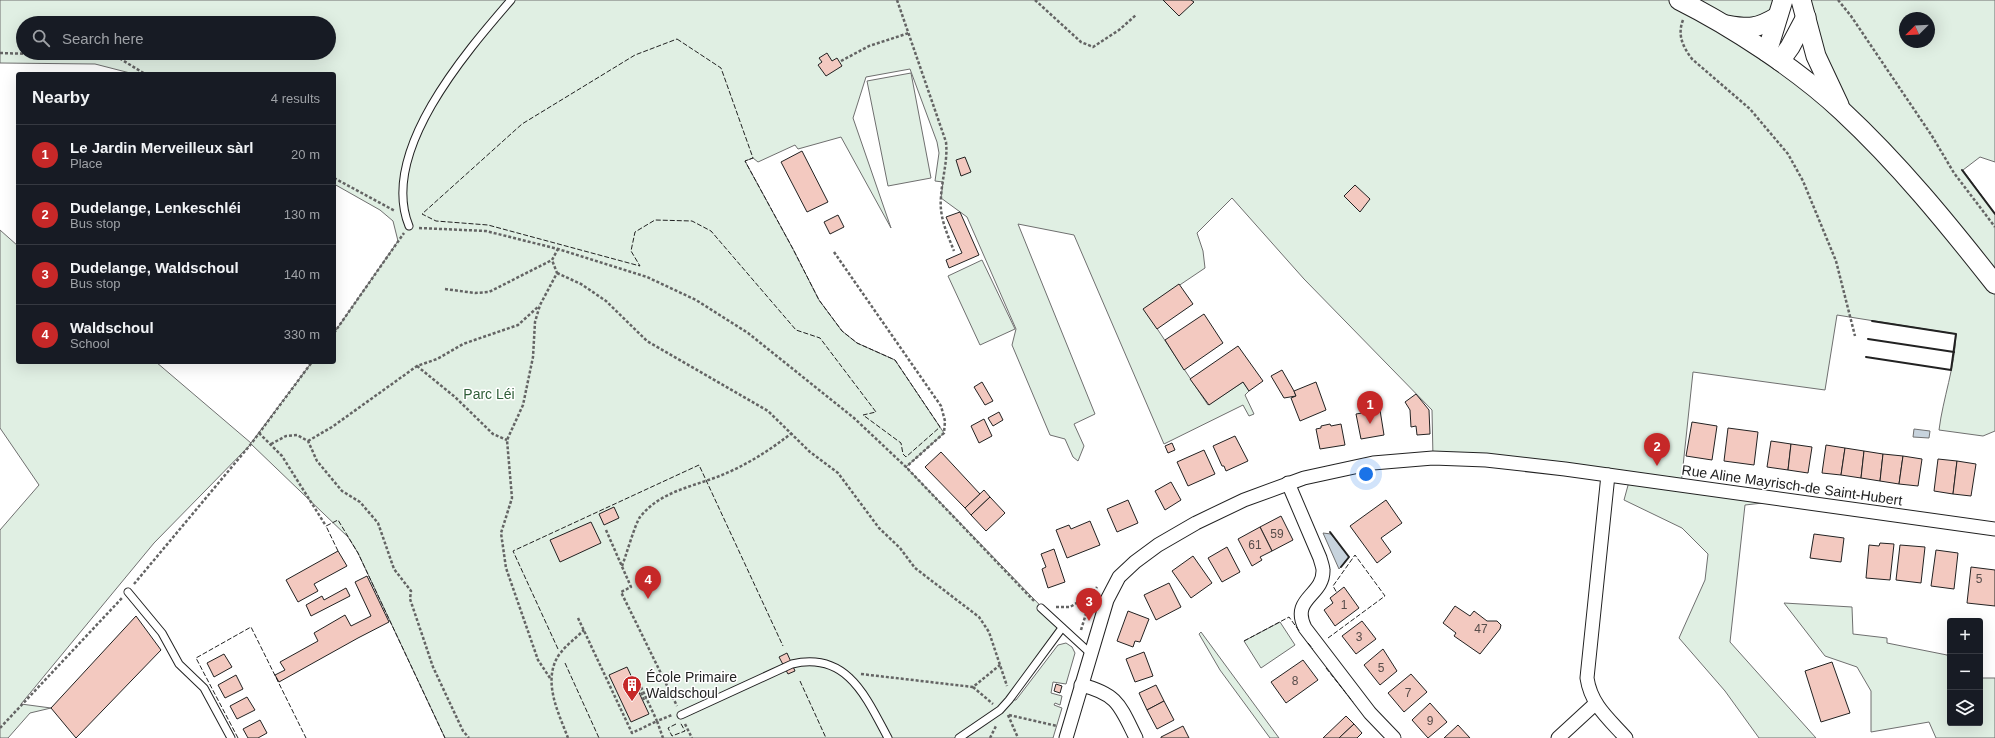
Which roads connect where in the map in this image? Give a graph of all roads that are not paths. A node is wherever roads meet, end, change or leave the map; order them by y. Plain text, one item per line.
1 (511, 0) edge
2 (1685, 3) edge
3 (1803, 8) edge
4 (1780, 9) edge
5 (1721, 24) junction
6 (1773, 57) junction
7 (1841, 110) junction
8 (409, 226) road end
9 (1995, 284) edge
10 (1608, 475) junction
11 (1288, 483) junction
12 (1995, 529) edge
13 (128, 592) road end
14 (1041, 608) road end
15 (1062, 628) junction
16 (1090, 653) junction
17 (1081, 686) junction
18 (1595, 704) junction
19 (680, 713) road end
20 (1067, 734) edge
21 (232, 738) edge
22 (888, 738) edge
23 (959, 738) edge
24 (1136, 738) edge
25 (1394, 738) edge
26 (1558, 738) edge
27 (1626, 738) edge

1 - 8 lane
2 - 5 main road
3 - 6 main road
3 - 7 main road
4 - 5 main road
4 - 6 main road
5 - 6 main road
6 - 7 main road
7 - 9 main road
10 - 11 street, Rue Aline Mayrisch-de Saint-Hubert
10 - 12 street, Rue Aline Mayrisch-de Saint-Hubert
10 - 18 street
11 - 16 street, Rue Aline Mayrisch-de Saint-Hubert
11 - 25 street
13 - 21 lane
14 - 15 lane
15 - 16 lane
15 - 23 lane
16 - 17 street, Rue Aline Mayrisch-de Saint-Hubert
17 - 20 street, Rue Aline Mayrisch-de Saint-Hubert
17 - 24 street
18 - 26 street
18 - 27 street
19 - 22 lane

